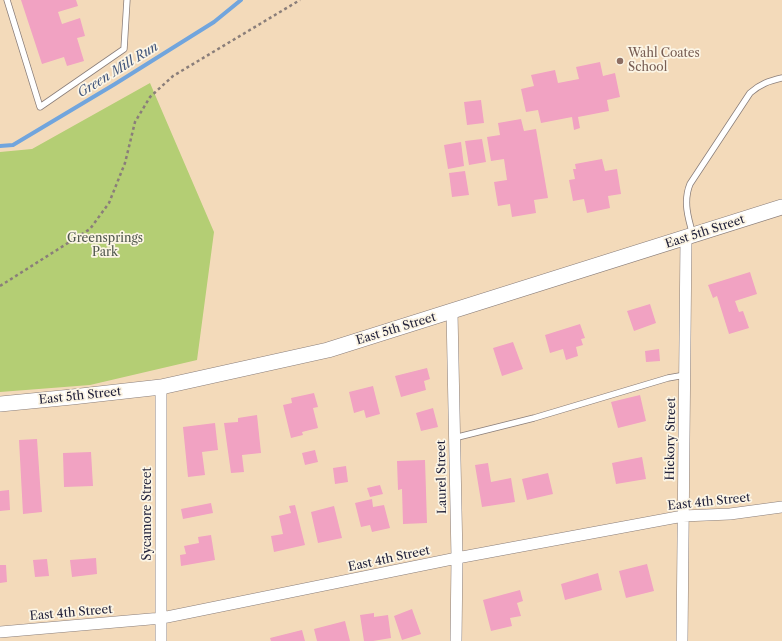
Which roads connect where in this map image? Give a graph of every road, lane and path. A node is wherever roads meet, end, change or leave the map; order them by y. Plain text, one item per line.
1 (7, 0) edge
2 (127, 0) edge
3 (300, 0) edge
4 (782, 78) edge
5 (782, 208) edge
6 (690, 237) junction
7 (0, 286) edge
8 (452, 312) junction
9 (685, 375) junction
10 (161, 387) junction
11 (0, 404) edge
12 (454, 438) junction
13 (782, 507) edge
14 (683, 516) junction
15 (457, 558) junction
16 (162, 618) junction
17 (0, 632) edge
18 (161, 641) edge
19 (456, 641) edge
20 (682, 641) edge

1 - 2 lane
3 - 7 path
4 - 6 lane
5 - 6 main road, East 5th Street
6 - 8 main road, East 5th Street
6 - 9 street, Hickory Street
8 - 10 main road, East 5th Street
8 - 12 street, Laurel Street
9 - 12 lane
9 - 14 street, Hickory Street
10 - 11 main road, East 5th Street
10 - 16 street, Sycamore Street
12 - 15 street, Laurel Street
13 - 14 street, East 4th Street
14 - 15 street, East 4th Street
14 - 20 street, Hickory Street
15 - 16 street, East 4th Street
15 - 19 street, Laurel Street
16 - 17 street, East 4th Street
16 - 18 street, Sycamore Street

